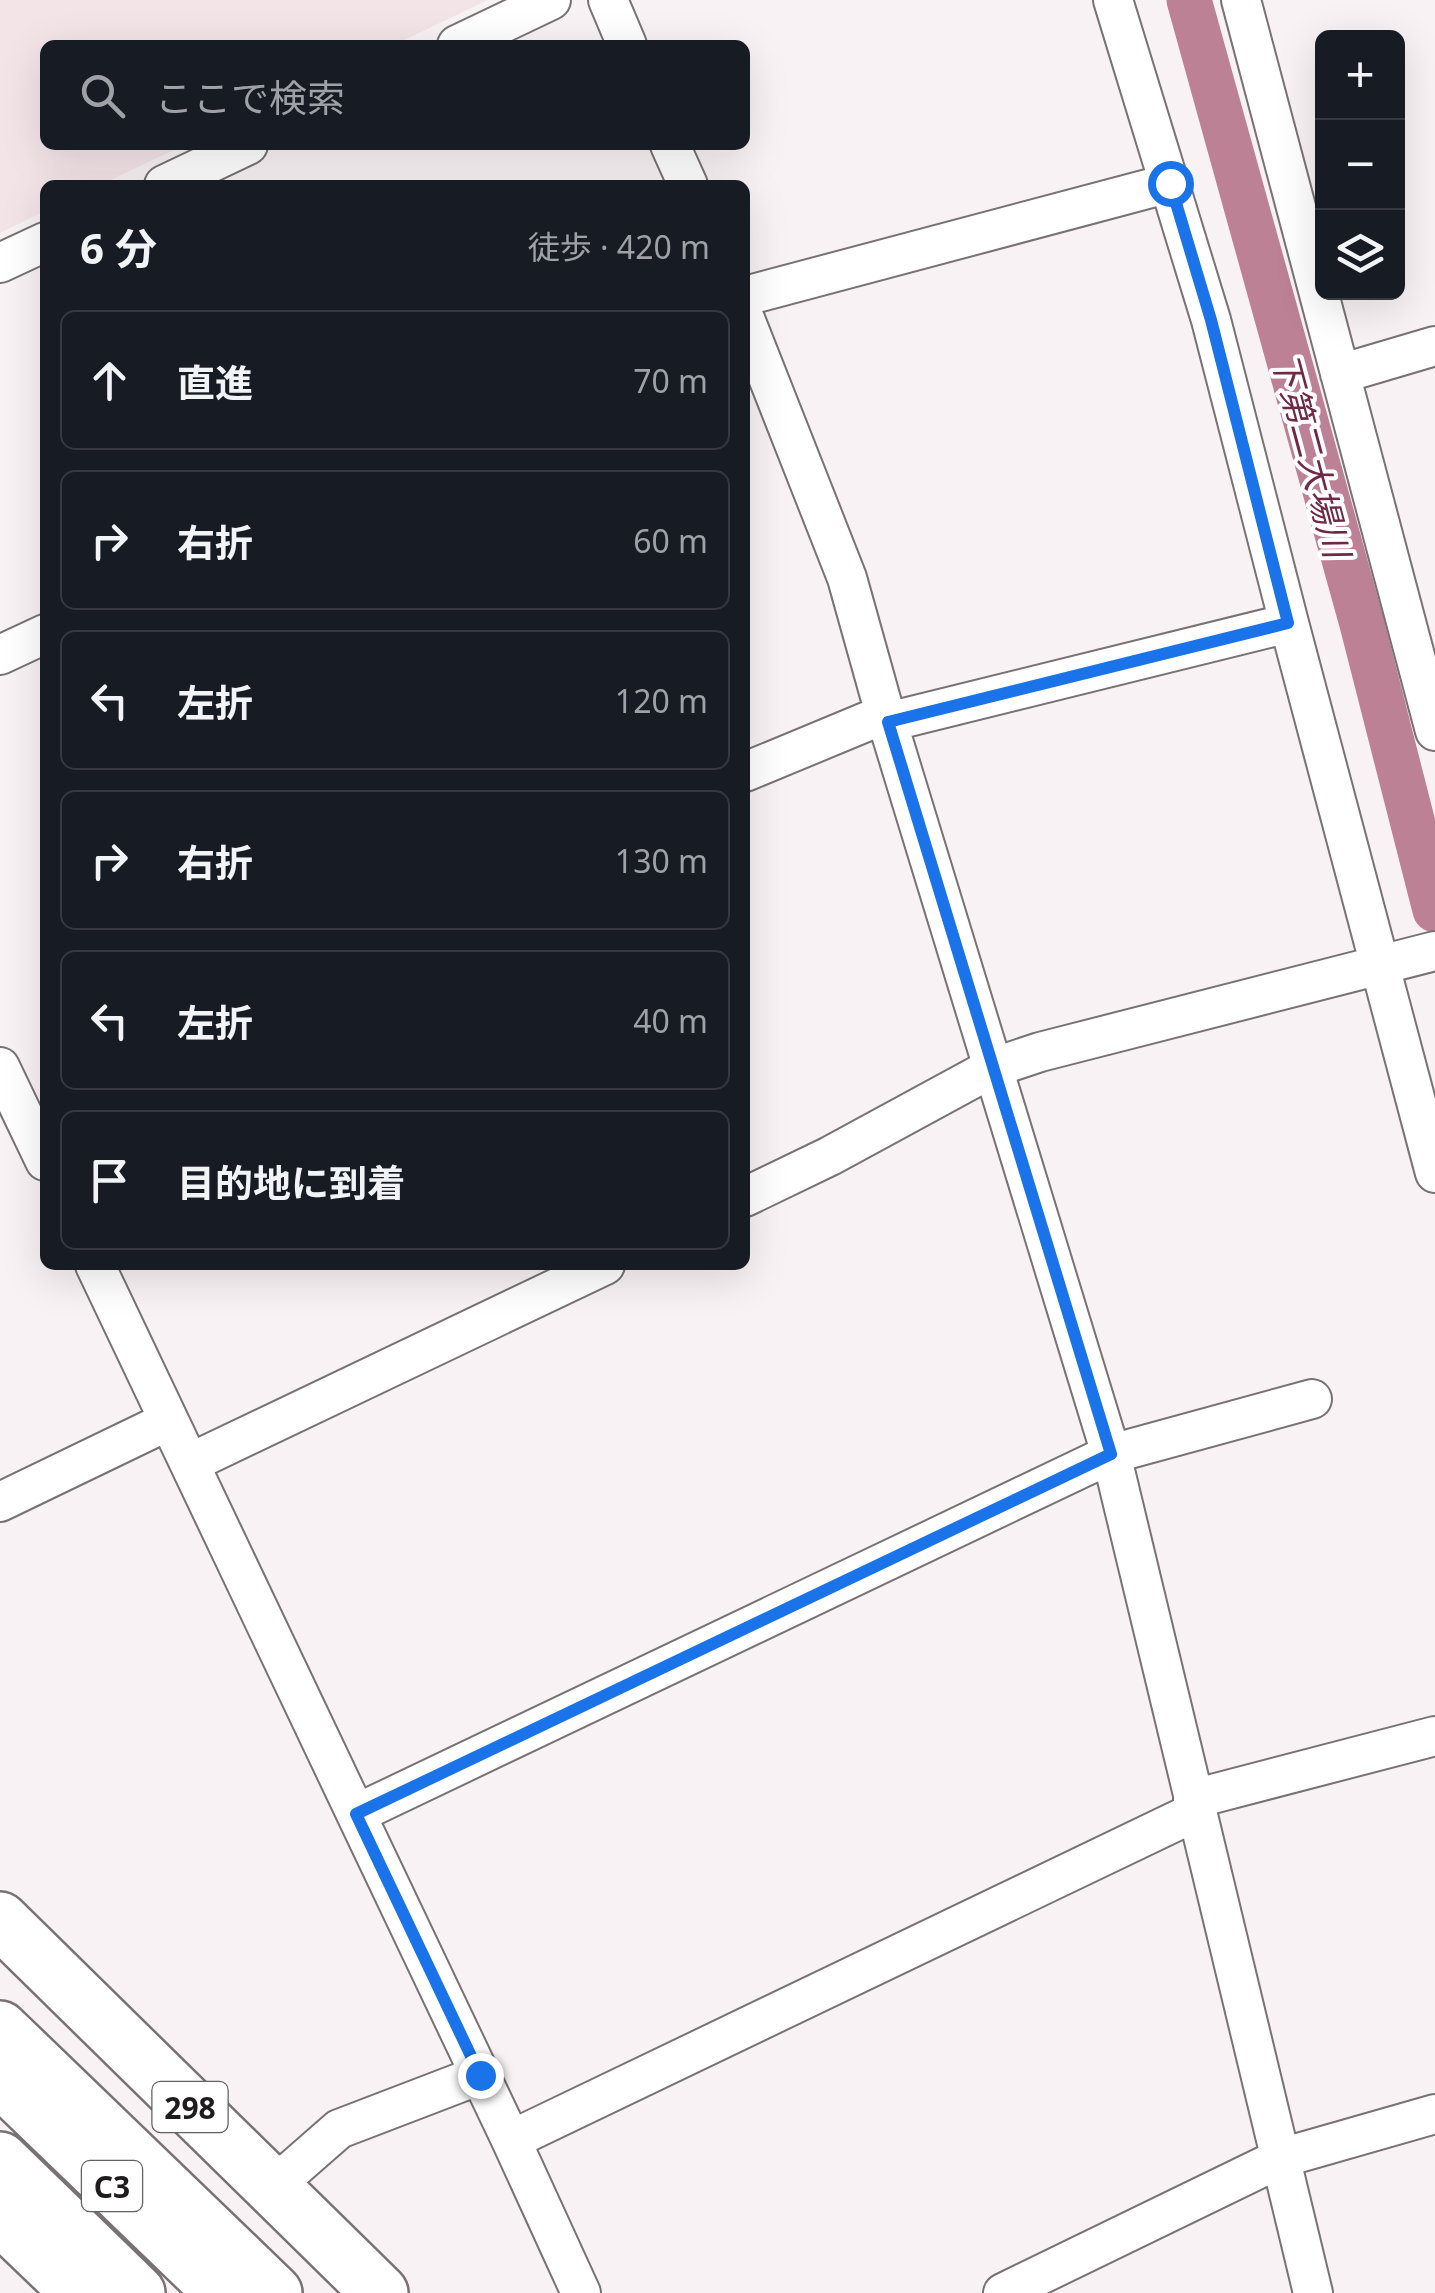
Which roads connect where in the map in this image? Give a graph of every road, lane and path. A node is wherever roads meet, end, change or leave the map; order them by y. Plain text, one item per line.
1 (551, 0) edge
2 (608, 0) edge
3 (1113, 0) edge
4 (1240, 0) edge
5 (467, 40) edge
6 (625, 40) edge
7 (238, 150) edge
8 (672, 150) edge
9 (174, 180) edge
10 (686, 180) edge
11 (1170, 183) junction
12 (40, 244) edge
13 (0, 263) edge
14 (750, 295) edge
15 (750, 331) edge
16 (1435, 346) edge
17 (1340, 374) junction
18 (1288, 623) junction
19 (40, 636) edge
20 (0, 656) edge
21 (886, 718) junction
22 (1435, 732) edge
23 (750, 770) edge
24 (1435, 951) edge
25 (1379, 965) junction
26 (0, 1067) edge
27 (992, 1068) junction
28 (33, 1104) edge
29 (40, 1137) edge
30 (1435, 1173) edge
31 (750, 1195) edge
32 (97, 1270) edge
33 (595, 1270) edge
34 (1312, 1399) dead end
35 (168, 1420) junction
36 (1111, 1454) junction
37 (190, 1463) junction
38 (0, 1502) edge
39 (1435, 1736) edge
40 (1195, 1805) junction
41 (356, 1814) junction
42 (0, 1920) edge
43 (0, 2029) edge
44 (480, 2075) junction
45 (0, 2078) edge
46 (1435, 2114) edge
47 (511, 2140) junction
48 (1282, 2158) junction
49 (0, 2160) edge
50 (267, 2182) junction
51 (0, 2216) edge
52 (80, 2293) edge
53 (137, 2293) edge
54 (223, 2293) edge
55 (274, 2293) edge
56 (380, 2293) edge
57 (581, 2293) edge
58 (1003, 2293) edge
59 (1313, 2293) edge

1 - 5 street
2 - 6 street
3 - 11 street
4 - 17 street
7 - 9 street
8 - 10 street
11 - 14 street
11 - 18 street
12 - 13 street
15 - 21 street
16 - 17 street
17 - 22 street
18 - 21 street
18 - 25 street
19 - 20 street
21 - 23 street
21 - 27 street
24 - 25 street
25 - 27 street
25 - 30 street
26 - 28 street
27 - 31 street
27 - 36 street
28 - 29 street
32 - 35 street
33 - 37 street
34 - 36 street
35 - 37 street
35 - 38 street
36 - 40 street
36 - 41 street
37 - 41 street
39 - 40 street
40 - 47 street
40 - 48 street
41 - 44 street
42 - 50 highway, 298
43 - 55 highway, 298
44 - 47 street
44 - 50 street
45 - 54 highway, C3
46 - 48 street
47 - 57 street
48 - 58 street
48 - 59 street
49 - 53 highway, C3
50 - 56 highway, 298
51 - 52 highway

